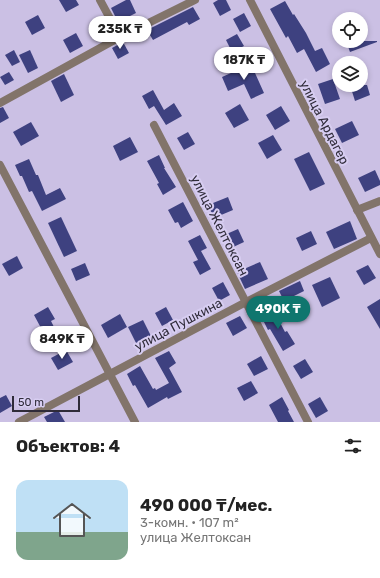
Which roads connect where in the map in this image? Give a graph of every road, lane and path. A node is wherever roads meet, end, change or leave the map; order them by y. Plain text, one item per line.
1 (100, 0) edge
2 (194, 0) edge
3 (250, 0) edge
4 (120, 38) junction
5 (0, 103) edge
6 (154, 125) dead end
7 (0, 165) edge
8 (380, 202) edge
9 (357, 210) junction
10 (371, 238) junction
11 (380, 254) edge
12 (246, 302) junction
13 (108, 374) junction
14 (19, 422) edge
15 (135, 422) edge
16 (308, 422) edge

1 - 4 street
2 - 4 street
3 - 9 street, улица Ардагер
4 - 5 street
6 - 12 street, улица Желтоксан
7 - 13 street
8 - 9 street
9 - 10 street, улица Ардагер
10 - 11 street, улица Ардагер
10 - 12 street, улица Пушкина
12 - 13 street, улица Пушкина
12 - 16 street, улица Желтоксан
13 - 14 street, улица Пушкина
13 - 15 street

